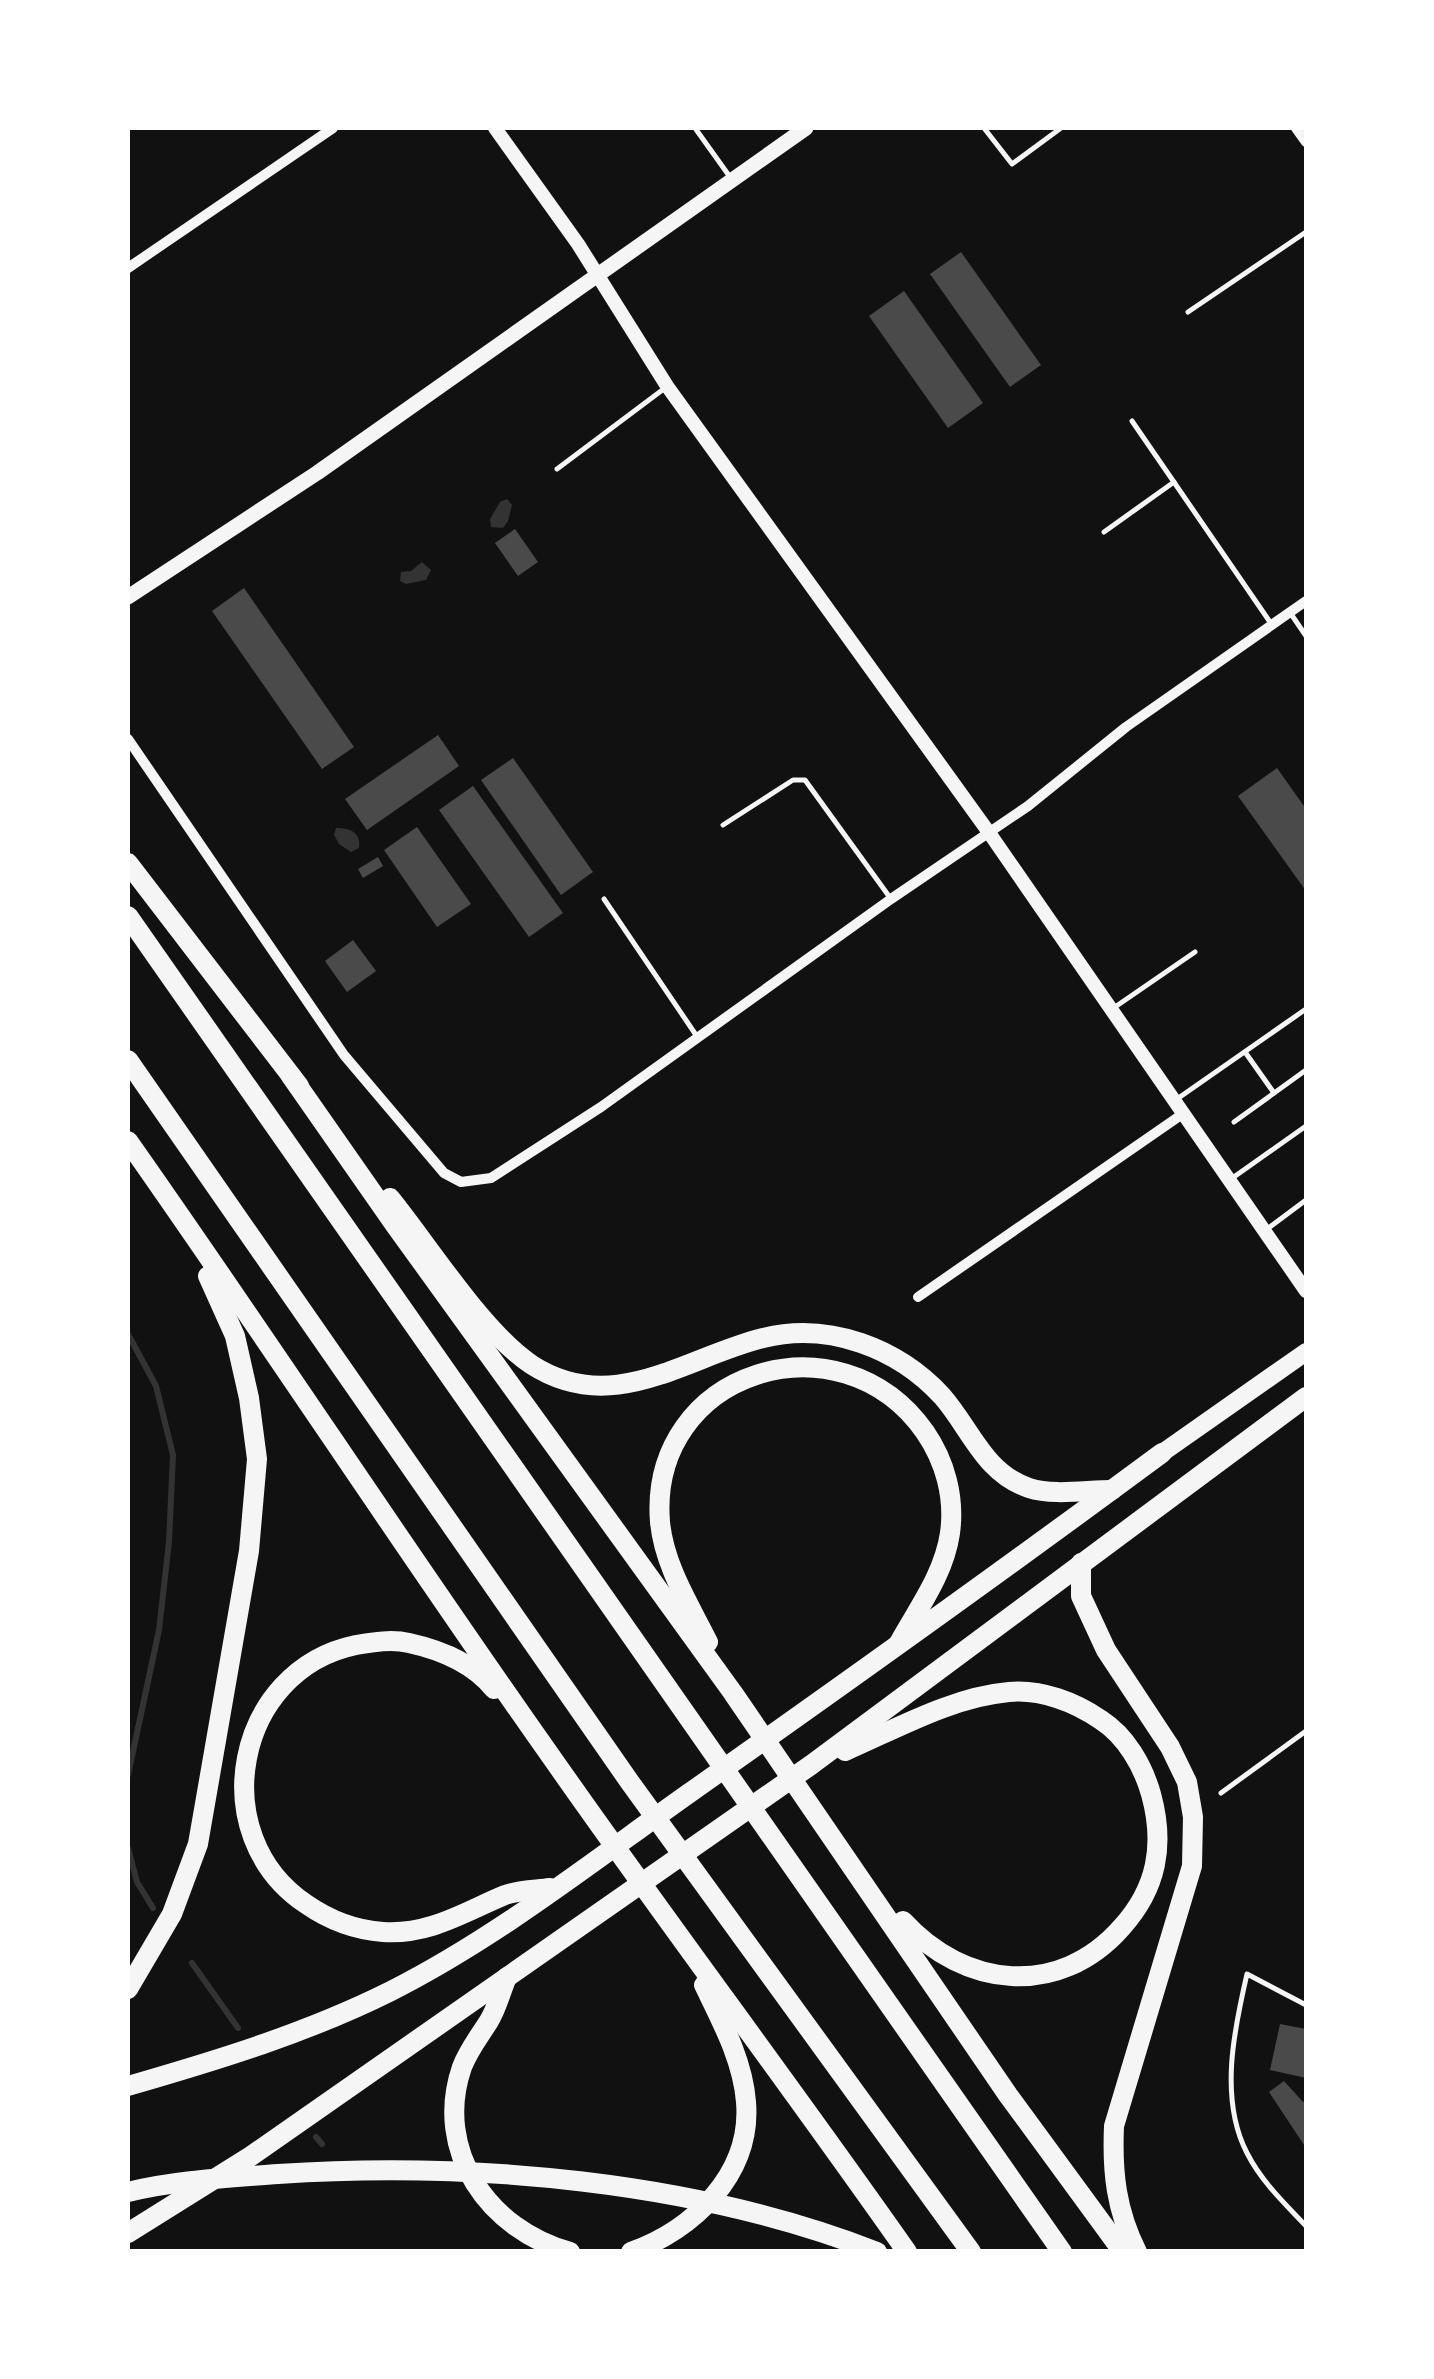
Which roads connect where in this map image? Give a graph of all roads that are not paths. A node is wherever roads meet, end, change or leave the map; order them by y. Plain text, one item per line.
1 (332, 128) edge
2 (495, 128) edge
3 (696, 128) edge
4 (806, 128) edge
5 (984, 128) edge
6 (1061, 128) edge
7 (1296, 128) edge
8 (1306, 142) edge
9 (732, 179) junction
10 (1306, 232) edge
11 (128, 268) edge
12 (596, 276) junction
13 (1188, 312) dead end
14 (667, 386) junction
15 (1132, 420) dead end
16 (556, 469) dead end
17 (1174, 482) junction
18 (1104, 532) dead end
19 (128, 596) edge
20 (1306, 601) edge
21 (1290, 612) junction
22 (1272, 625) junction
23 (1306, 636) edge
24 (128, 739) edge
25 (723, 824) dead end
26 (990, 834) junction
27 (128, 864) edge
28 (604, 899) dead end
29 (891, 900) junction
30 (128, 916) edge
31 (1195, 952) dead end
32 (1306, 1009) edge
33 (1111, 1010) junction
34 (698, 1038) junction
35 (1245, 1052) junction
36 (128, 1060) edge
37 (1306, 1070) edge
38 (291, 1076) junction
39 (1274, 1093) junction
40 (1174, 1100) junction
41 (1184, 1114) junction
42 (1234, 1122) dead end
43 (1306, 1126) edge
44 (128, 1140) edge
45 (154, 1178) junction
46 (1228, 1182) junction
47 (1306, 1200) edge
48 (1264, 1230) junction
49 (1306, 1292) edge
50 (918, 1297) dead end
51 (1306, 1352) edge
52 (1306, 1397) edge
53 (1162, 1453) joint
54 (1112, 1490) junction
55 (1081, 1562) junction
56 (896, 1650) junction
57 (738, 1700) junction
58 (1306, 1730) edge
59 (556, 1764) junction
60 (810, 1766) junction
61 (1220, 1793) dead end
62 (856, 1870) junction
63 (557, 1887) junction
64 (685, 1948) junction
65 (507, 1978) junction
66 (128, 1989) edge
67 (1306, 2005) edge
68 (128, 2086) edge
69 (251, 2156) junction
70 (128, 2192) edge
71 (1306, 2226) edge
72 (128, 2233) edge
73 (128, 2246) edge
74 (570, 2252) edge
75 (631, 2252) edge
76 (876, 2252) edge
77 (907, 2252) edge
78 (970, 2252) edge
79 (1062, 2252) edge
80 (1123, 2252) edge
81 (1137, 2252) edge

1 - 11 street
2 - 12 street
3 - 9 lane
4 - 9 main road
5 - 6 lane
7 - 8 street
9 - 12 main road
10 - 13 lane
12 - 14 street
12 - 19 main road
14 - 16 lane
14 - 26 street
15 - 17 lane
17 - 18 lane
17 - 22 lane
20 - 21 street
21 - 22 street
21 - 23 lane
22 - 26 street
24 - 34 street
25 - 29 lane
26 - 29 street
26 - 33 street
27 - 38 highway
28 - 34 lane
29 - 34 street
30 - 79 highway
31 - 33 lane
32 - 35 lane
33 - 40 street
35 - 39 lane
35 - 40 lane
36 - 78 highway
37 - 39 lane
38 - 54 highway
38 - 57 highway
39 - 42 lane
40 - 41 street
41 - 46 street
41 - 50 street
43 - 46 lane
44 - 45 highway
45 - 59 highway
45 - 66 highway
46 - 48 street
47 - 48 lane
48 - 49 street
51 - 53 main road
52 - 55 highway
53 - 54 highway
54 - 56 highway
55 - 60 highway
55 - 81 highway
56 - 57 highway
56 - 63 highway
57 - 62 highway
58 - 61 lane
59 - 63 highway
59 - 64 highway
60 - 62 highway
60 - 65 highway
62 - 80 highway
63 - 68 highway
64 - 75 highway
64 - 77 highway
65 - 69 highway
65 - 74 highway
67 - 71 lane
69 - 72 highway
69 - 73 highway
70 - 76 highway

